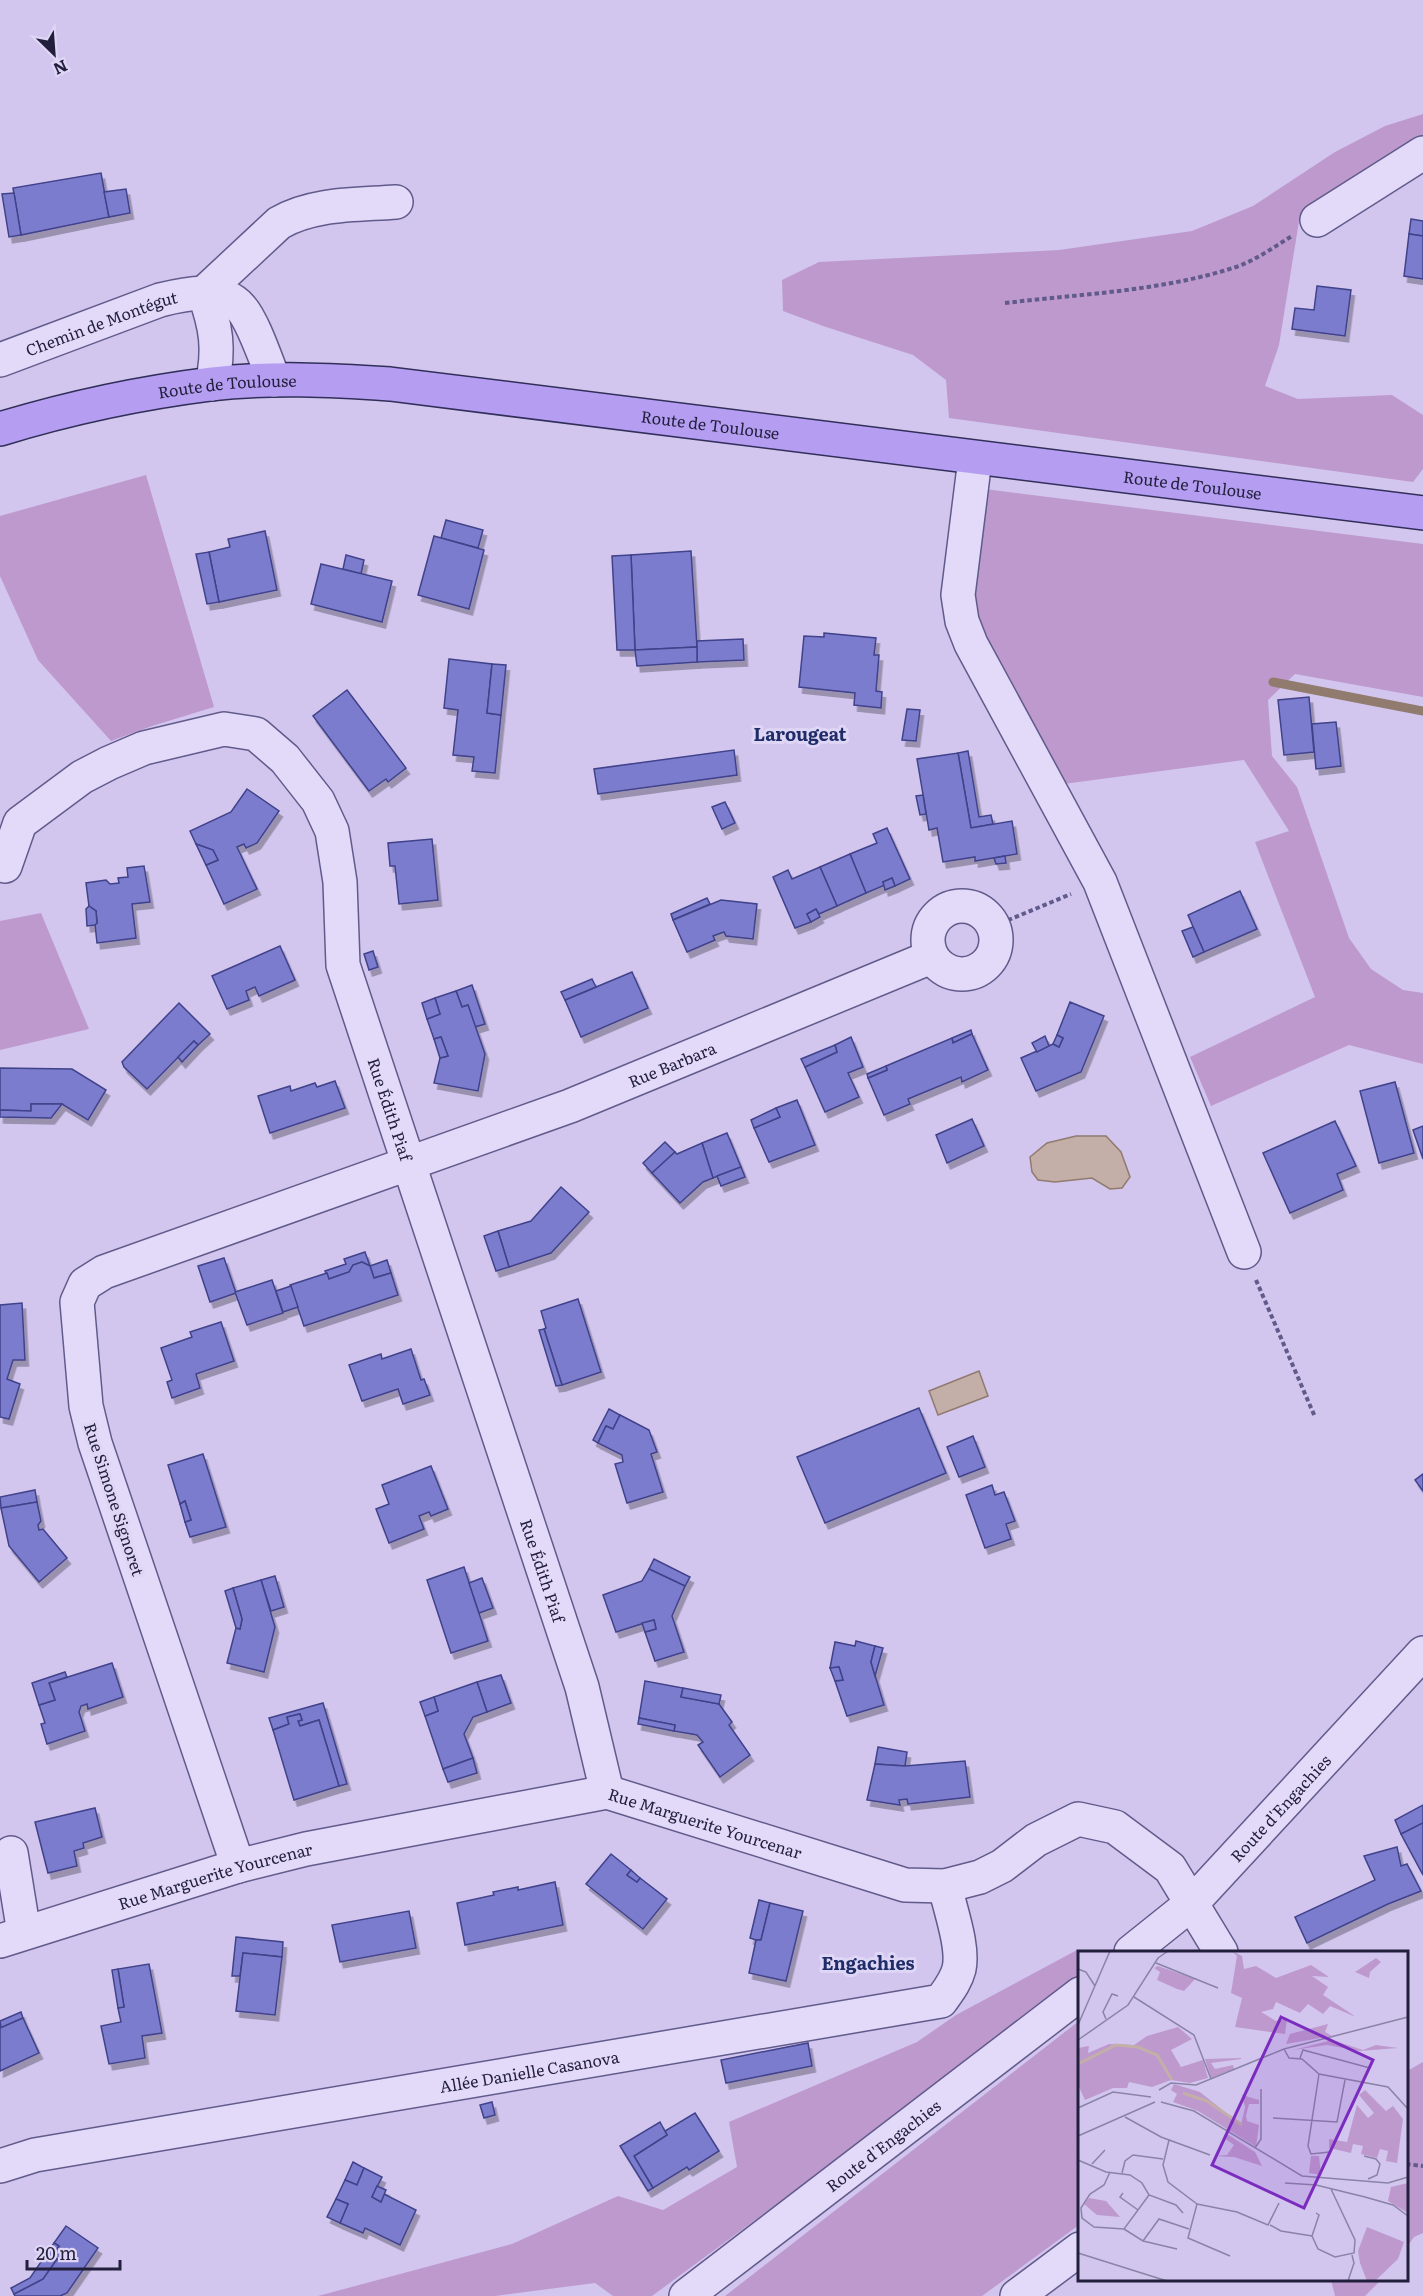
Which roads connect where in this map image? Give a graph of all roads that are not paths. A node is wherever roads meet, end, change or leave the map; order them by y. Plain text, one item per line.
1 (1423, 153) edge
2 (396, 202) dead end
3 (1317, 220) road end
4 (204, 293) junction
5 (0, 360) edge
6 (274, 380) junction
7 (212, 384) junction
8 (0, 429) edge
9 (975, 459) junction
10 (1423, 513) edge
11 (5, 866) dead end
12 (932, 957) junction
13 (409, 1164) junction
14 (1244, 1252) road end
15 (1423, 1653) edge
16 (607, 1792) junction
17 (12, 1853) dead end
18 (238, 1866) junction
19 (945, 1886) junction
20 (1191, 1904) junction
21 (12, 1937) edge
22 (1133, 1951) edge
23 (1220, 1951) edge
24 (1078, 1996) edge
25 (0, 2166) edge
26 (1078, 2250) edge
27 (686, 2296) edge
28 (1017, 2296) edge

1 - 3 street
2 - 4 street
4 - 5 street, Chemin de Montégut
4 - 6 street, Chemin de Montégut
4 - 7 street
6 - 7 main road, Route de Toulouse
6 - 9 main road, Route de Toulouse
7 - 8 main road, Route de Toulouse
9 - 10 main road, Route de Toulouse
9 - 14 street
11 - 13 street, Rue Édith Piaf
12 - 12 street
12 - 13 street, Rue Barbara
13 - 16 street, Rue Édith Piaf
13 - 18 street, Rue Simone Signoret
15 - 20 street, Route d'Engachies
16 - 18 street, Rue Marguerite Yourcenar
16 - 19 street, Rue Marguerite Yourcenar
17 - 21 street
18 - 21 street, Rue Marguerite Yourcenar
19 - 20 street, Rue Marguerite Yourcenar
19 - 25 street, Allée Danielle Casanova
20 - 22 street, Route d'Engachies
20 - 23 street, Rue Marguerite Yourcenar
24 - 27 street, Route d'Engachies
26 - 28 street

